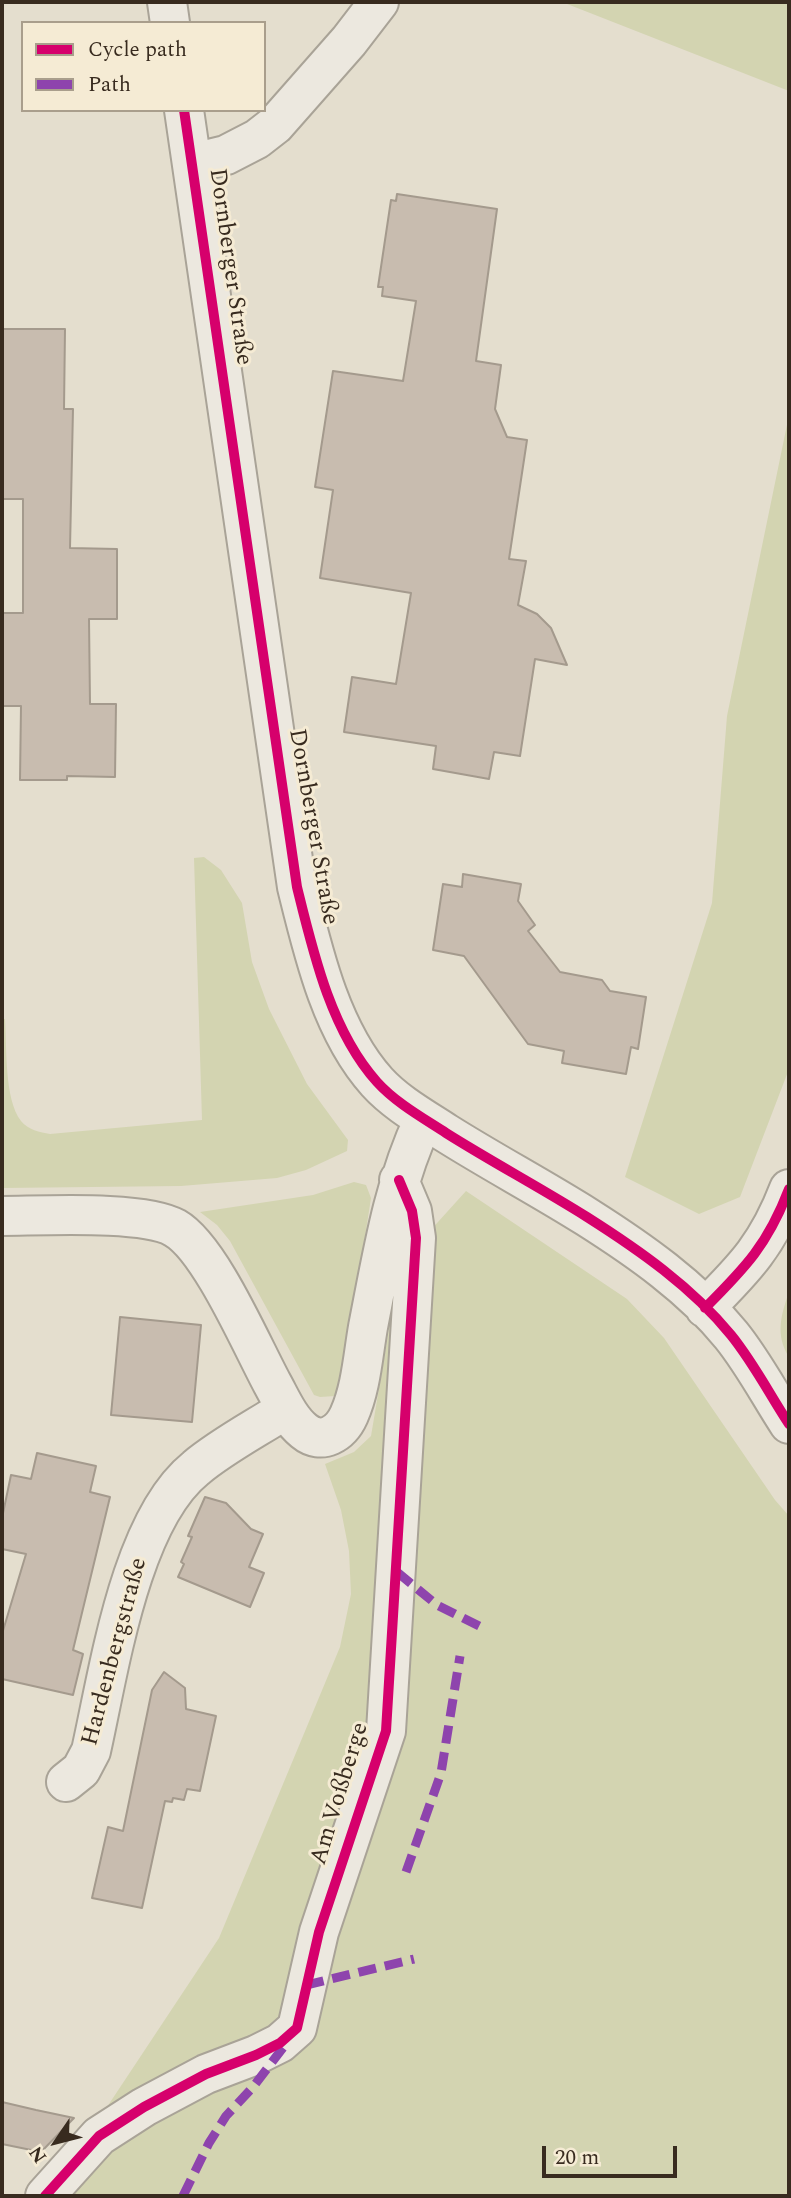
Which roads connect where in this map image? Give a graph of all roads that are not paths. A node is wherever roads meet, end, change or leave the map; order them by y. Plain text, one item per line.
1 (167, 2) edge
2 (379, 2) edge
3 (170, 21) edge
4 (184, 112) edge
5 (192, 163) junction
6 (424, 1119) junction
7 (399, 1180) junction
8 (789, 1189) edge
9 (2, 1216) edge
10 (705, 1308) junction
11 (286, 1409) junction
12 (789, 1424) edge
13 (66, 1782) dead end
14 (46, 2196) edge

1 - 3 street
2 - 5 street
4 - 5 street, Dornberger Straße
5 - 6 street, Dornberger Straße
6 - 7 street
6 - 10 street, Dornberger Straße
7 - 11 street
7 - 14 street, Am Voßberge
8 - 10 street
9 - 11 street
10 - 12 street, Dornberger Straße
11 - 13 street, Hardenbergstraße

